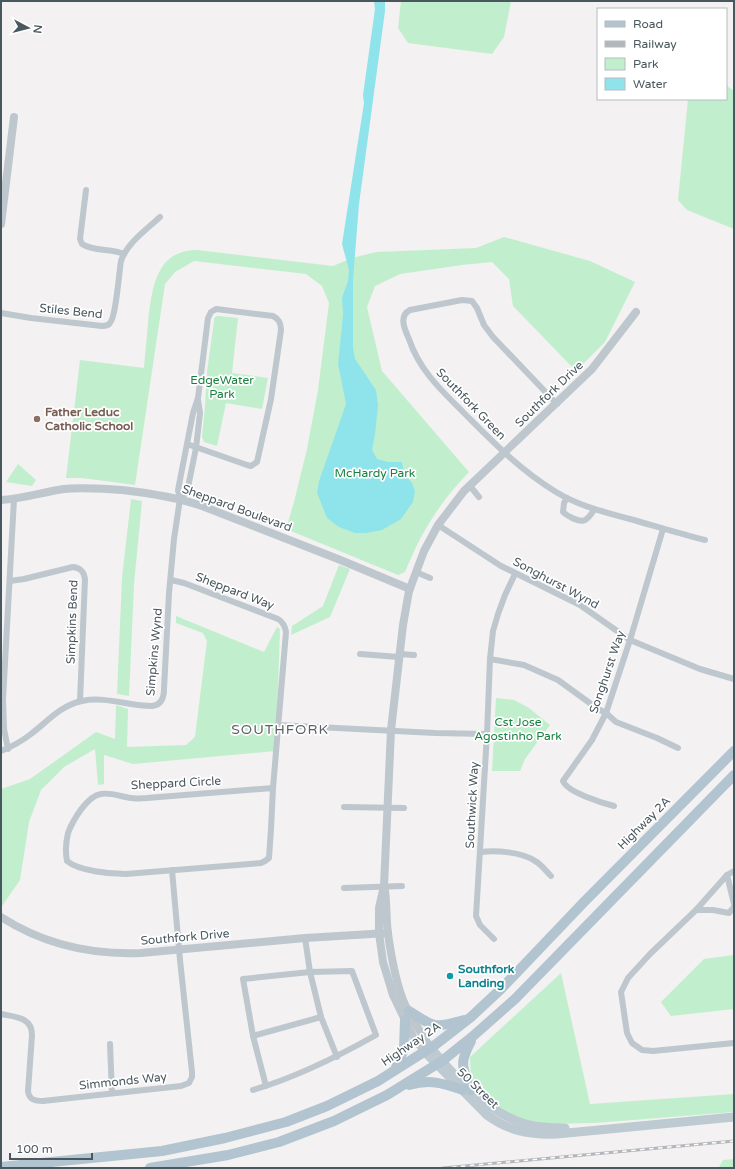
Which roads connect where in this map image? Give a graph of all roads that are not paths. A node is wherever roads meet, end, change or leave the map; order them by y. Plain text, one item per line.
1 (14, 117) dead end
2 (5, 160) edge
3 (86, 190) dead end
4 (160, 217) dead end
5 (1, 224) edge
6 (124, 254) junction
7 (636, 312) dead end
8 (1, 313) edge
9 (198, 398) junction
10 (557, 404) junction
11 (187, 444) junction
12 (196, 448) junction
13 (504, 453) junction
14 (470, 486) junction
15 (479, 496) dead end
16 (180, 498) junction
17 (568, 498) junction
18 (14, 499) junction
19 (1, 500) edge
20 (594, 510) junction
21 (438, 526) junction
22 (663, 529) junction
23 (705, 540) dead end
24 (416, 572) junction
25 (515, 574) junction
26 (430, 578) dead end
27 (10, 580) junction
28 (171, 580) junction
29 (410, 589) junction
30 (630, 640) junction
31 (360, 654) dead end
32 (399, 655) junction
33 (414, 655) dead end
34 (490, 659) junction
35 (734, 679) edge
36 (80, 701) junction
37 (606, 713) junction
38 (278, 726) junction
39 (391, 730) junction
40 (487, 734) junction
41 (8, 748) junction
42 (678, 748) dead end
43 (1, 751) edge
44 (734, 751) edge
45 (734, 775) edge
46 (273, 788) junction
47 (344, 806) dead end
48 (614, 806) dead end
49 (387, 807) junction
50 (404, 808) dead end
51 (481, 852) junction
52 (172, 870) junction
53 (734, 871) edge
54 (727, 875) junction
55 (551, 876) dead end
56 (384, 886) junction
57 (402, 886) dead end
58 (344, 888) dead end
59 (734, 906) edge
60 (696, 910) junction
61 (1, 917) edge
62 (379, 933) junction
63 (388, 933) junction
64 (305, 938) junction
65 (494, 939) dead end
66 (179, 950) junction
67 (310, 972) junction
68 (1, 1014) edge
69 (407, 1016) junction
70 (321, 1017) junction
71 (472, 1017) junction
72 (253, 1036) junction
73 (472, 1037) junction
74 (734, 1043) edge
75 (110, 1044) dead end
76 (428, 1050) junction
77 (337, 1057) junction
78 (439, 1063) junction
79 (395, 1070) junction
80 (266, 1086) junction
81 (398, 1089) junction
82 (253, 1090) dead end
83 (467, 1090) junction
84 (112, 1093) junction
85 (734, 1118) edge
86 (1, 1167) edge
87 (150, 1168) edge

1 - 2 street
2 - 5 street
3 - 6 street
4 - 6 street, Stiles Bend
6 - 8 street, Stiles Bend
7 - 10 street, Southfork Drive
9 - 11 street
9 - 12 street
9 - 12 street
10 - 13 street, Southfork Drive
10 - 13 street, Southfork Green
11 - 12 street
11 - 16 street
12 - 16 street
13 - 14 street, Southfork Drive
13 - 17 street
14 - 15 street
14 - 21 street, Southfork Drive
16 - 18 street, Sheppard Boulevard
16 - 28 street, Simpkins Wynd
16 - 29 street, Sheppard Boulevard
17 - 20 street
17 - 20 street
18 - 19 street, Sheppard Boulevard
18 - 27 street
20 - 22 street
21 - 24 street, Southfork Drive
21 - 25 street, Songhurst Wynd
22 - 23 street
22 - 30 street, Songhurst Way
24 - 26 street
24 - 29 street, Southfork Drive
25 - 30 street, Songhurst Wynd
25 - 34 street, Southwick Way
27 - 36 street, Simpkins Bend
27 - 41 street
28 - 36 street, Simpkins Wynd
28 - 38 street, Sheppard Way
29 - 32 street, Southfork Drive
30 - 35 street, Songhurst Wynd
30 - 37 street, Songhurst Way
31 - 32 street
32 - 33 street
32 - 39 street, Southfork Drive
34 - 37 street
34 - 40 street, Southwick Way
36 - 41 street, Simpkins Wynd
37 - 42 street
37 - 48 street, Songhurst Way
38 - 39 street
38 - 46 street, Sheppard Circle
39 - 40 street
39 - 49 street, Southfork Drive
40 - 51 street, Southwick Way
41 - 43 street, Simpkins Wynd
44 - 71 main road, Highway 2A
45 - 73 main road
46 - 52 street, Sheppard Circle
46 - 52 street, Sheppard Circle
47 - 49 street
49 - 50 street
49 - 56 street, Southfork Drive
51 - 55 street
51 - 65 street, Southwick Way
52 - 66 street
53 - 54 street
54 - 59 street
54 - 60 street
56 - 57 street
56 - 58 street
56 - 62 street, Southfork Drive
56 - 63 street, Southfork Drive
59 - 60 street
60 - 74 street
61 - 66 street, Southfork Drive
62 - 63 street, Southfork Drive
62 - 64 street, Southfork Drive
62 - 69 street, Southfork Drive
63 - 69 street, Southfork Drive
64 - 66 street, Southfork Drive
64 - 67 street
66 - 84 street, Simmonds Way
67 - 70 street
67 - 72 street
67 - 77 street
68 - 84 street, Simmonds Way
69 - 71 main road
69 - 76 street, Southfork Drive
69 - 79 main road
70 - 72 street
70 - 77 street
71 - 76 main road, Highway 2A
72 - 80 street
73 - 78 main road
73 - 83 main road
75 - 84 street
76 - 78 main road, 50 Street
76 - 79 main road, Highway 2A
77 - 80 street
78 - 81 main road
78 - 83 main road, 50 Street
79 - 86 main road, Highway 2A
80 - 82 street
81 - 83 main road
81 - 87 main road
83 - 85 main road, 50 Street

